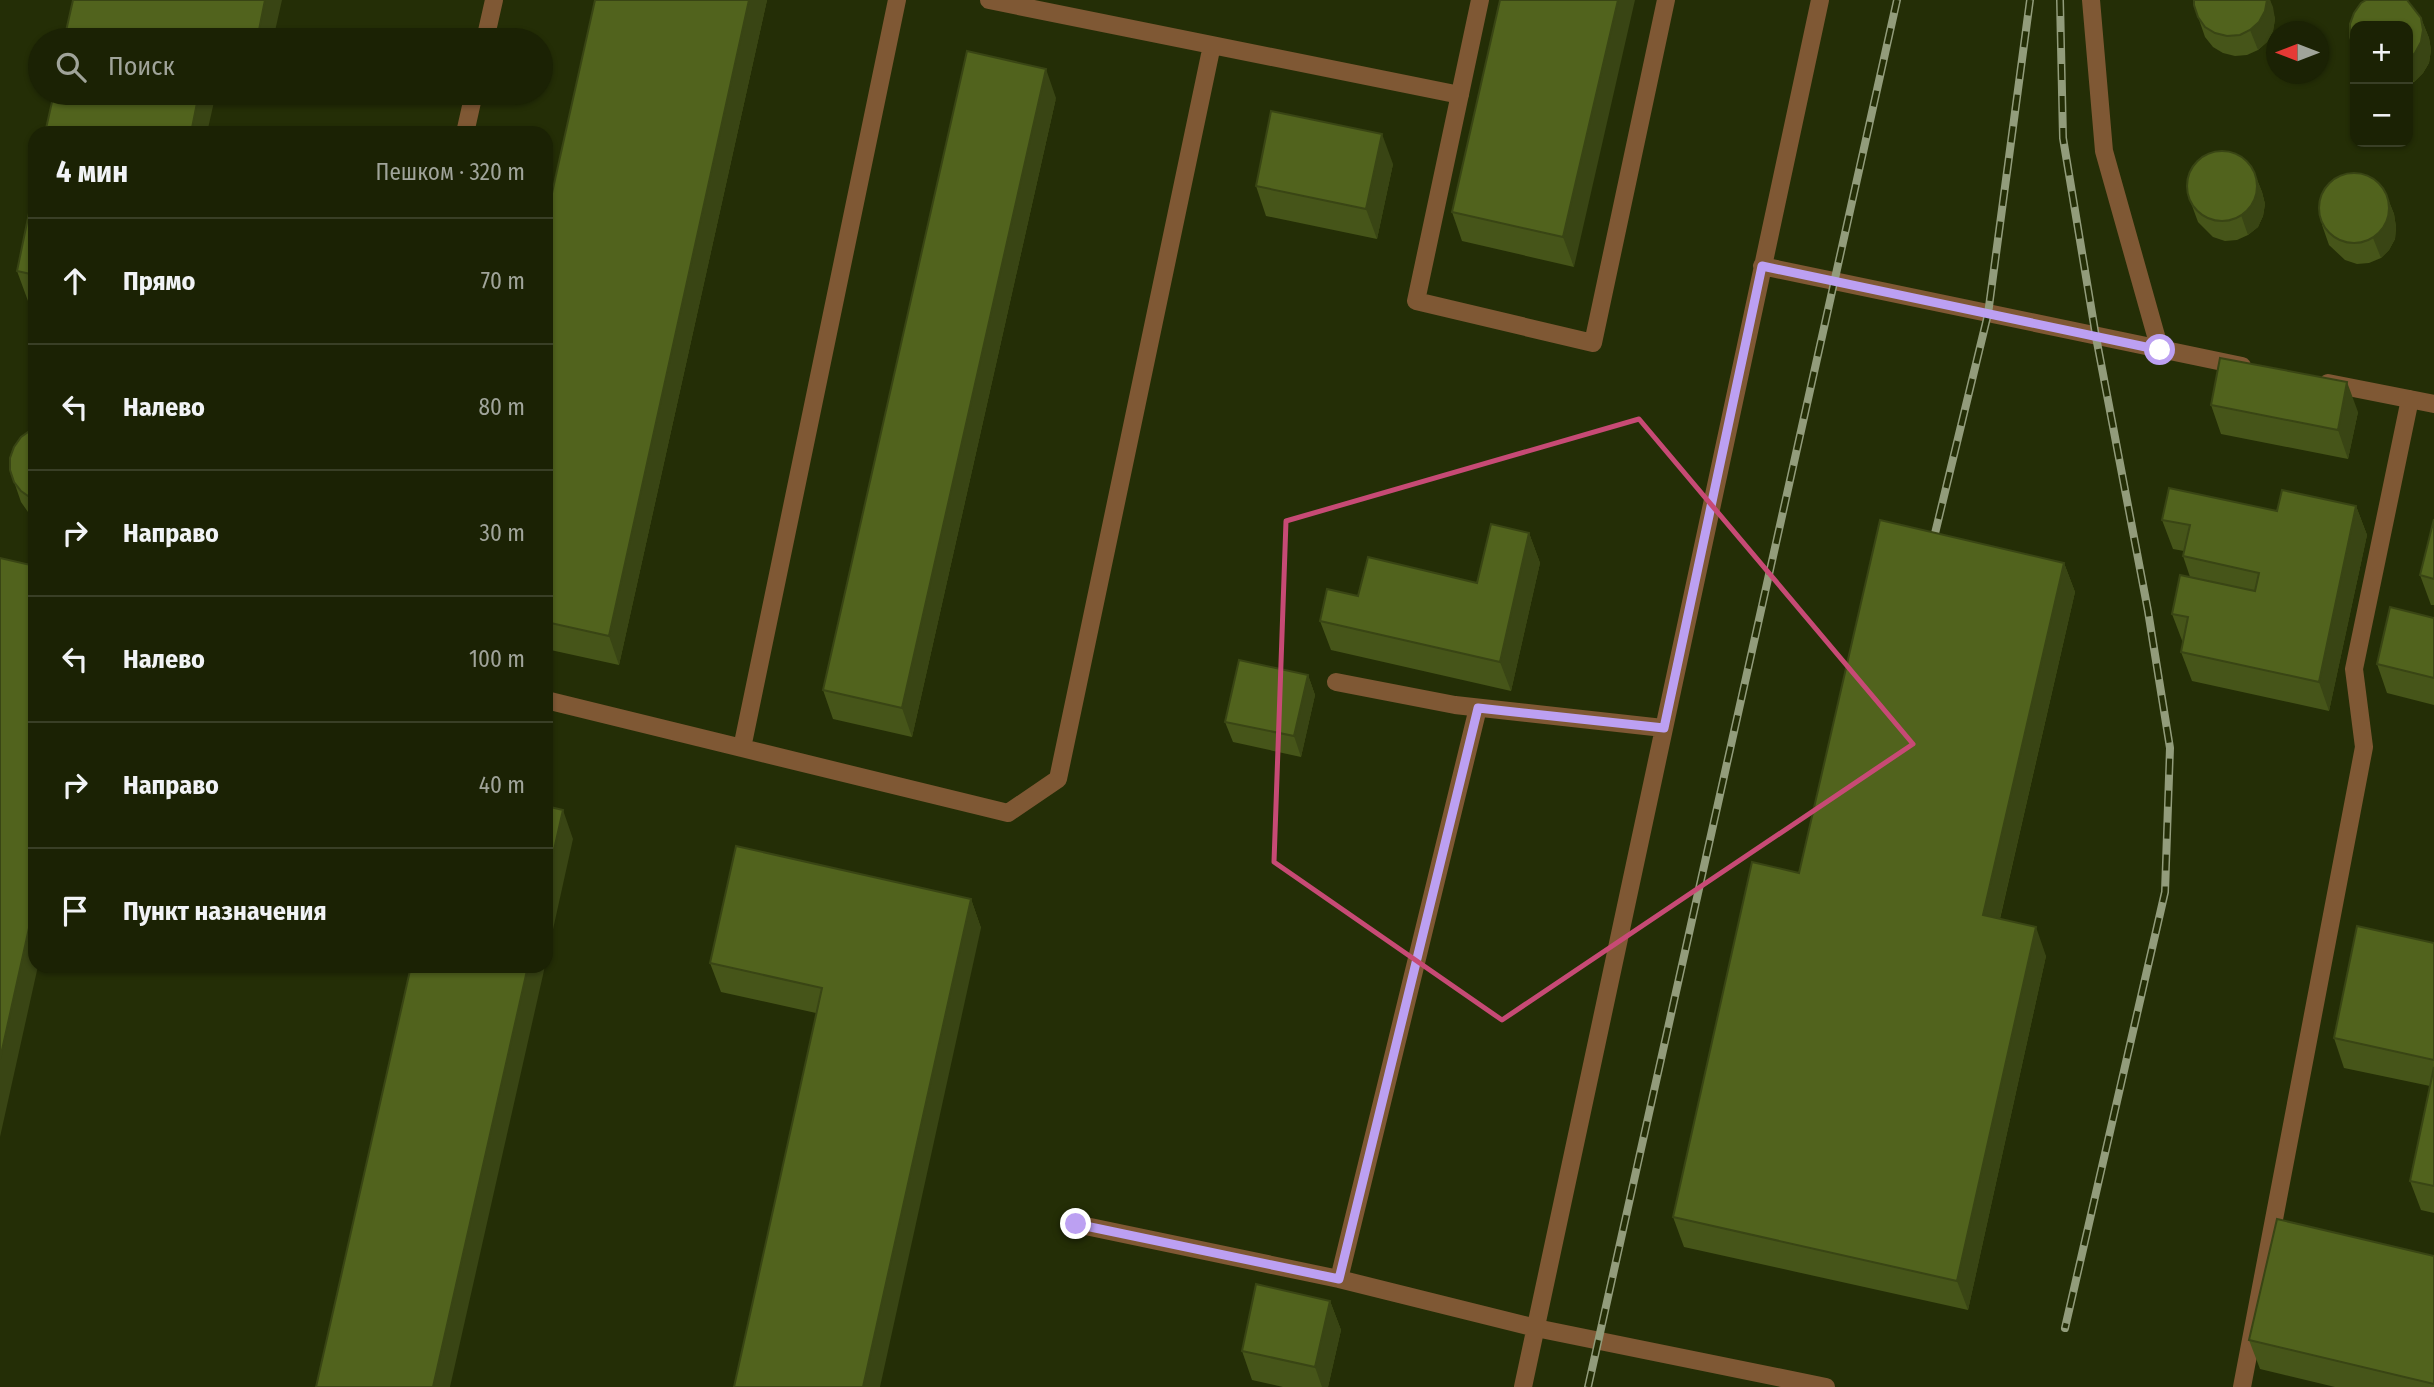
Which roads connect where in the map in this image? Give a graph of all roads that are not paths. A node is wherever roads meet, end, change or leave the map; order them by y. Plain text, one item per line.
1 (494, 0) edge
2 (897, 0) edge
3 (989, 0) edge
4 (1480, 0) edge
5 (1666, 0) edge
6 (1820, 0) edge
7 (2091, 0) edge
8 (1042, 5) edge
9 (488, 28) edge
10 (1212, 45) junction
11 (1460, 95) junction
12 (471, 105) edge
13 (467, 126) edge
14 (1762, 266) junction
15 (2160, 350) junction
16 (2265, 370) edge
17 (2305, 378) edge
18 (2410, 399) junction
19 (2434, 404) edge
20 (1336, 682) dead end
21 (553, 703) edge
22 (1478, 708) junction
23 (1664, 728) junction
24 (742, 748) junction
25 (1076, 1224) dead end
26 (1339, 1279) junction
27 (1536, 1328) junction
28 (1523, 1387) edge
29 (1826, 1387) edge
30 (2242, 1387) edge

1 - 9 lane
2 - 24 lane
3 - 8 lane
4 - 11 lane
5 - 11 lane
6 - 14 lane
7 - 15 lane
8 - 10 lane
10 - 11 lane
10 - 24 lane
12 - 13 lane
14 - 15 lane
14 - 23 lane
15 - 16 lane
17 - 18 lane
18 - 19 lane
18 - 30 lane
20 - 22 lane
21 - 24 lane
22 - 23 lane
22 - 26 lane
23 - 27 lane
25 - 26 lane
26 - 27 lane
27 - 28 lane
27 - 29 lane

